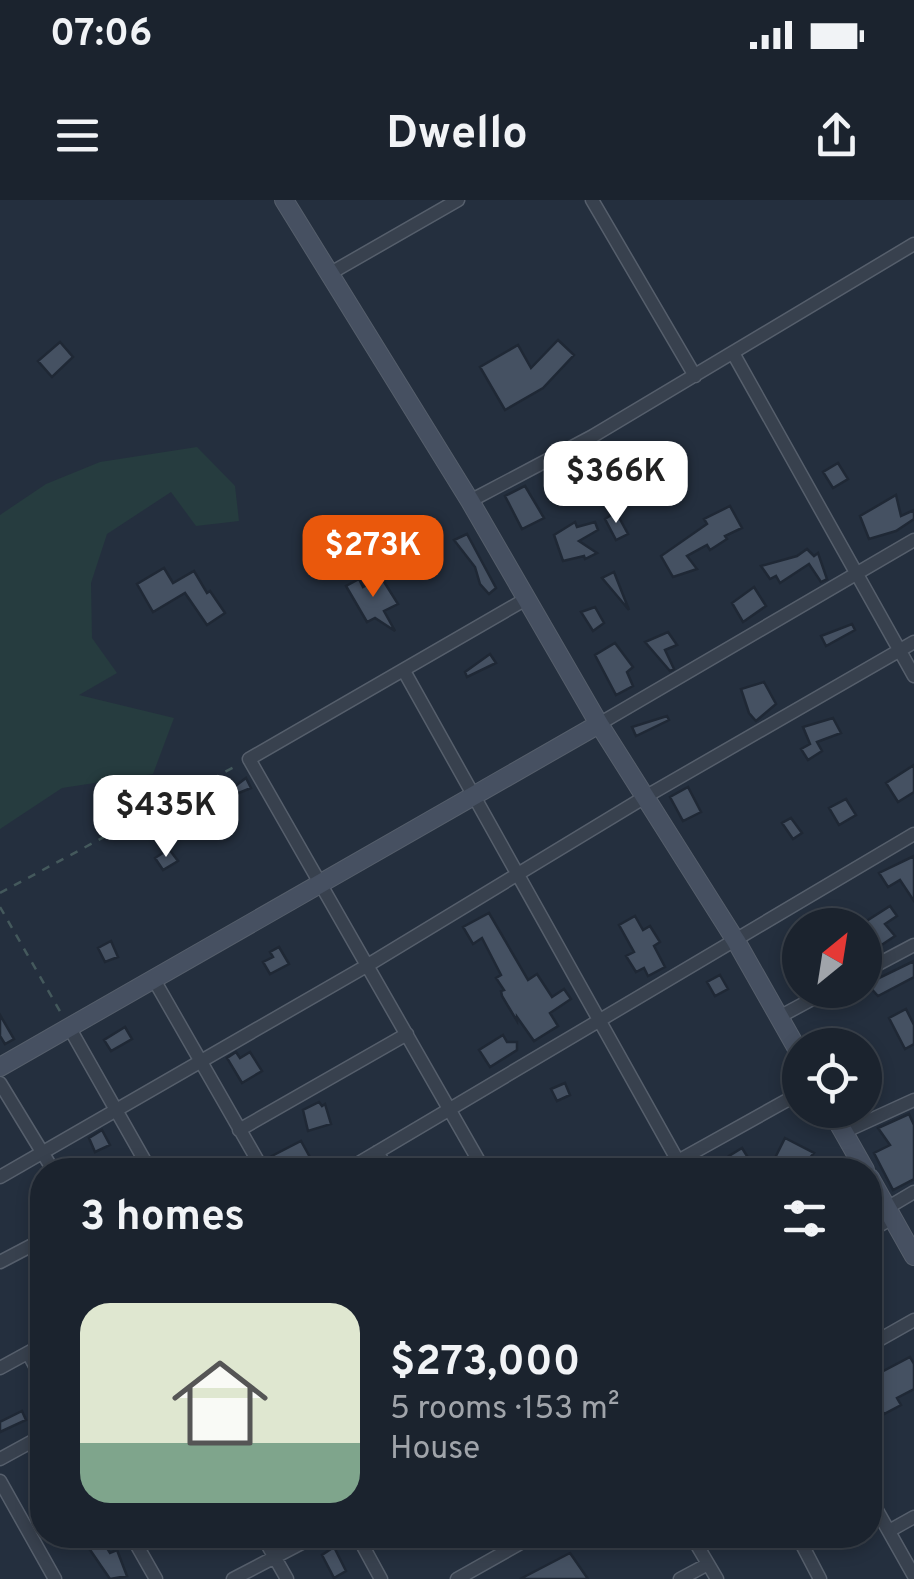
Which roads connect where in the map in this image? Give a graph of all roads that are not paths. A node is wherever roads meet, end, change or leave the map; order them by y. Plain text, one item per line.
1 (284, 200) edge
2 (458, 200) edge
3 (592, 200) edge
4 (914, 244) edge
5 (329, 274) junction
6 (733, 353) junction
7 (695, 376) junction
8 (470, 501) junction
9 (914, 540) edge
10 (855, 574) junction
11 (526, 598) junction
12 (914, 642) edge
13 (900, 650) junction
14 (404, 671) junction
15 (914, 676) edge
16 (599, 724) junction
17 (475, 794) junction
18 (645, 797) junction
19 (914, 834) edge
20 (518, 875) junction
21 (320, 882) junction
22 (736, 941) junction
23 (914, 945) edge
24 (882, 962) edge
25 (368, 965) junction
26 (153, 978) junction
27 (796, 1008) edge
28 (779, 1017) junction
29 (597, 1021) junction
30 (69, 1027) junction
31 (785, 1028) edge
32 (407, 1034) junction
33 (201, 1062) junction
34 (0, 1067) edge
35 (0, 1083) edge
36 (914, 1100) edge
37 (782, 1104) edge
38 (449, 1108) junction
39 (116, 1111) junction
40 (842, 1128) edge
41 (239, 1130) junction
42 (844, 1132) junction
43 (377, 1152) junction
44 (43, 1153) junction
45 (34, 1158) edge
46 (46, 1158) edge
47 (143, 1158) edge
48 (256, 1158) edge
49 (367, 1158) edge
50 (381, 1158) edge
51 (477, 1158) edge
52 (675, 1158) edge
53 (693, 1158) edge
54 (858, 1158) edge
55 (30, 1160) edge
56 (0, 1177) edge
57 (914, 1192) edge
58 (882, 1199) edge
59 (890, 1213) junction
60 (882, 1220) edge
61 (30, 1246) edge
62 (914, 1256) edge
63 (0, 1262) edge
64 (914, 1320) edge
65 (882, 1338) edge
66 (28, 1353) joint
67 (30, 1357) edge
68 (0, 1368) edge
69 (30, 1443) edge
70 (0, 1459) edge
71 (0, 1481) edge
72 (914, 1517) edge
73 (882, 1519) edge
74 (889, 1531) junction
75 (30, 1534) edge
76 (38, 1548) edge
77 (138, 1548) edge
78 (269, 1548) edge
79 (293, 1548) edge
80 (363, 1548) edge
81 (512, 1548) edge
82 (699, 1548) edge
83 (804, 1548) edge
84 (275, 1558) junction
85 (708, 1564) junction
86 (914, 1576) edge
87 (56, 1579) edge
88 (156, 1579) edge
89 (233, 1579) edge
90 (287, 1579) edge
91 (381, 1579) edge
92 (457, 1579) edge
93 (680, 1579) edge
94 (716, 1579) edge
95 (820, 1579) edge

1 - 5 street
2 - 5 street
3 - 7 street
4 - 6 street
5 - 8 street
6 - 7 street
6 - 10 street
7 - 8 street
8 - 11 street
9 - 10 street
10 - 13 street
10 - 16 street
11 - 14 street
11 - 16 street
12 - 13 street
13 - 15 street
13 - 18 street
14 - 17 street
14 - 21 street
16 - 17 street
16 - 18 street
17 - 20 street
17 - 21 street
18 - 20 street
18 - 22 street
19 - 22 street
20 - 25 street
20 - 29 street
21 - 25 street
21 - 26 street
22 - 28 street
22 - 29 street
23 - 24 street
25 - 32 street
25 - 33 street
26 - 30 street
26 - 33 street
27 - 28 street
28 - 31 street
29 - 38 street
29 - 52 street
30 - 34 street
30 - 39 street
32 - 38 street
32 - 41 street
33 - 39 street
33 - 41 street
35 - 44 street
36 - 42 street
37 - 53 street
38 - 43 street
38 - 51 street
39 - 44 street
39 - 47 street
40 - 42 street
41 - 48 street
42 - 54 street
43 - 49 street
43 - 50 street
44 - 45 street
44 - 46 street
55 - 56 street
57 - 59 street
58 - 59 street
59 - 60 street
59 - 62 street
61 - 63 street
64 - 65 street
66 - 67 street
66 - 68 street
69 - 70 street
71 - 75 street
72 - 74 street
73 - 74 street
74 - 86 street
76 - 87 street
77 - 88 street
78 - 84 street
79 - 84 street
80 - 91 street
81 - 92 street
82 - 85 street
83 - 95 street
84 - 89 street
84 - 90 street
85 - 93 street
85 - 94 street

